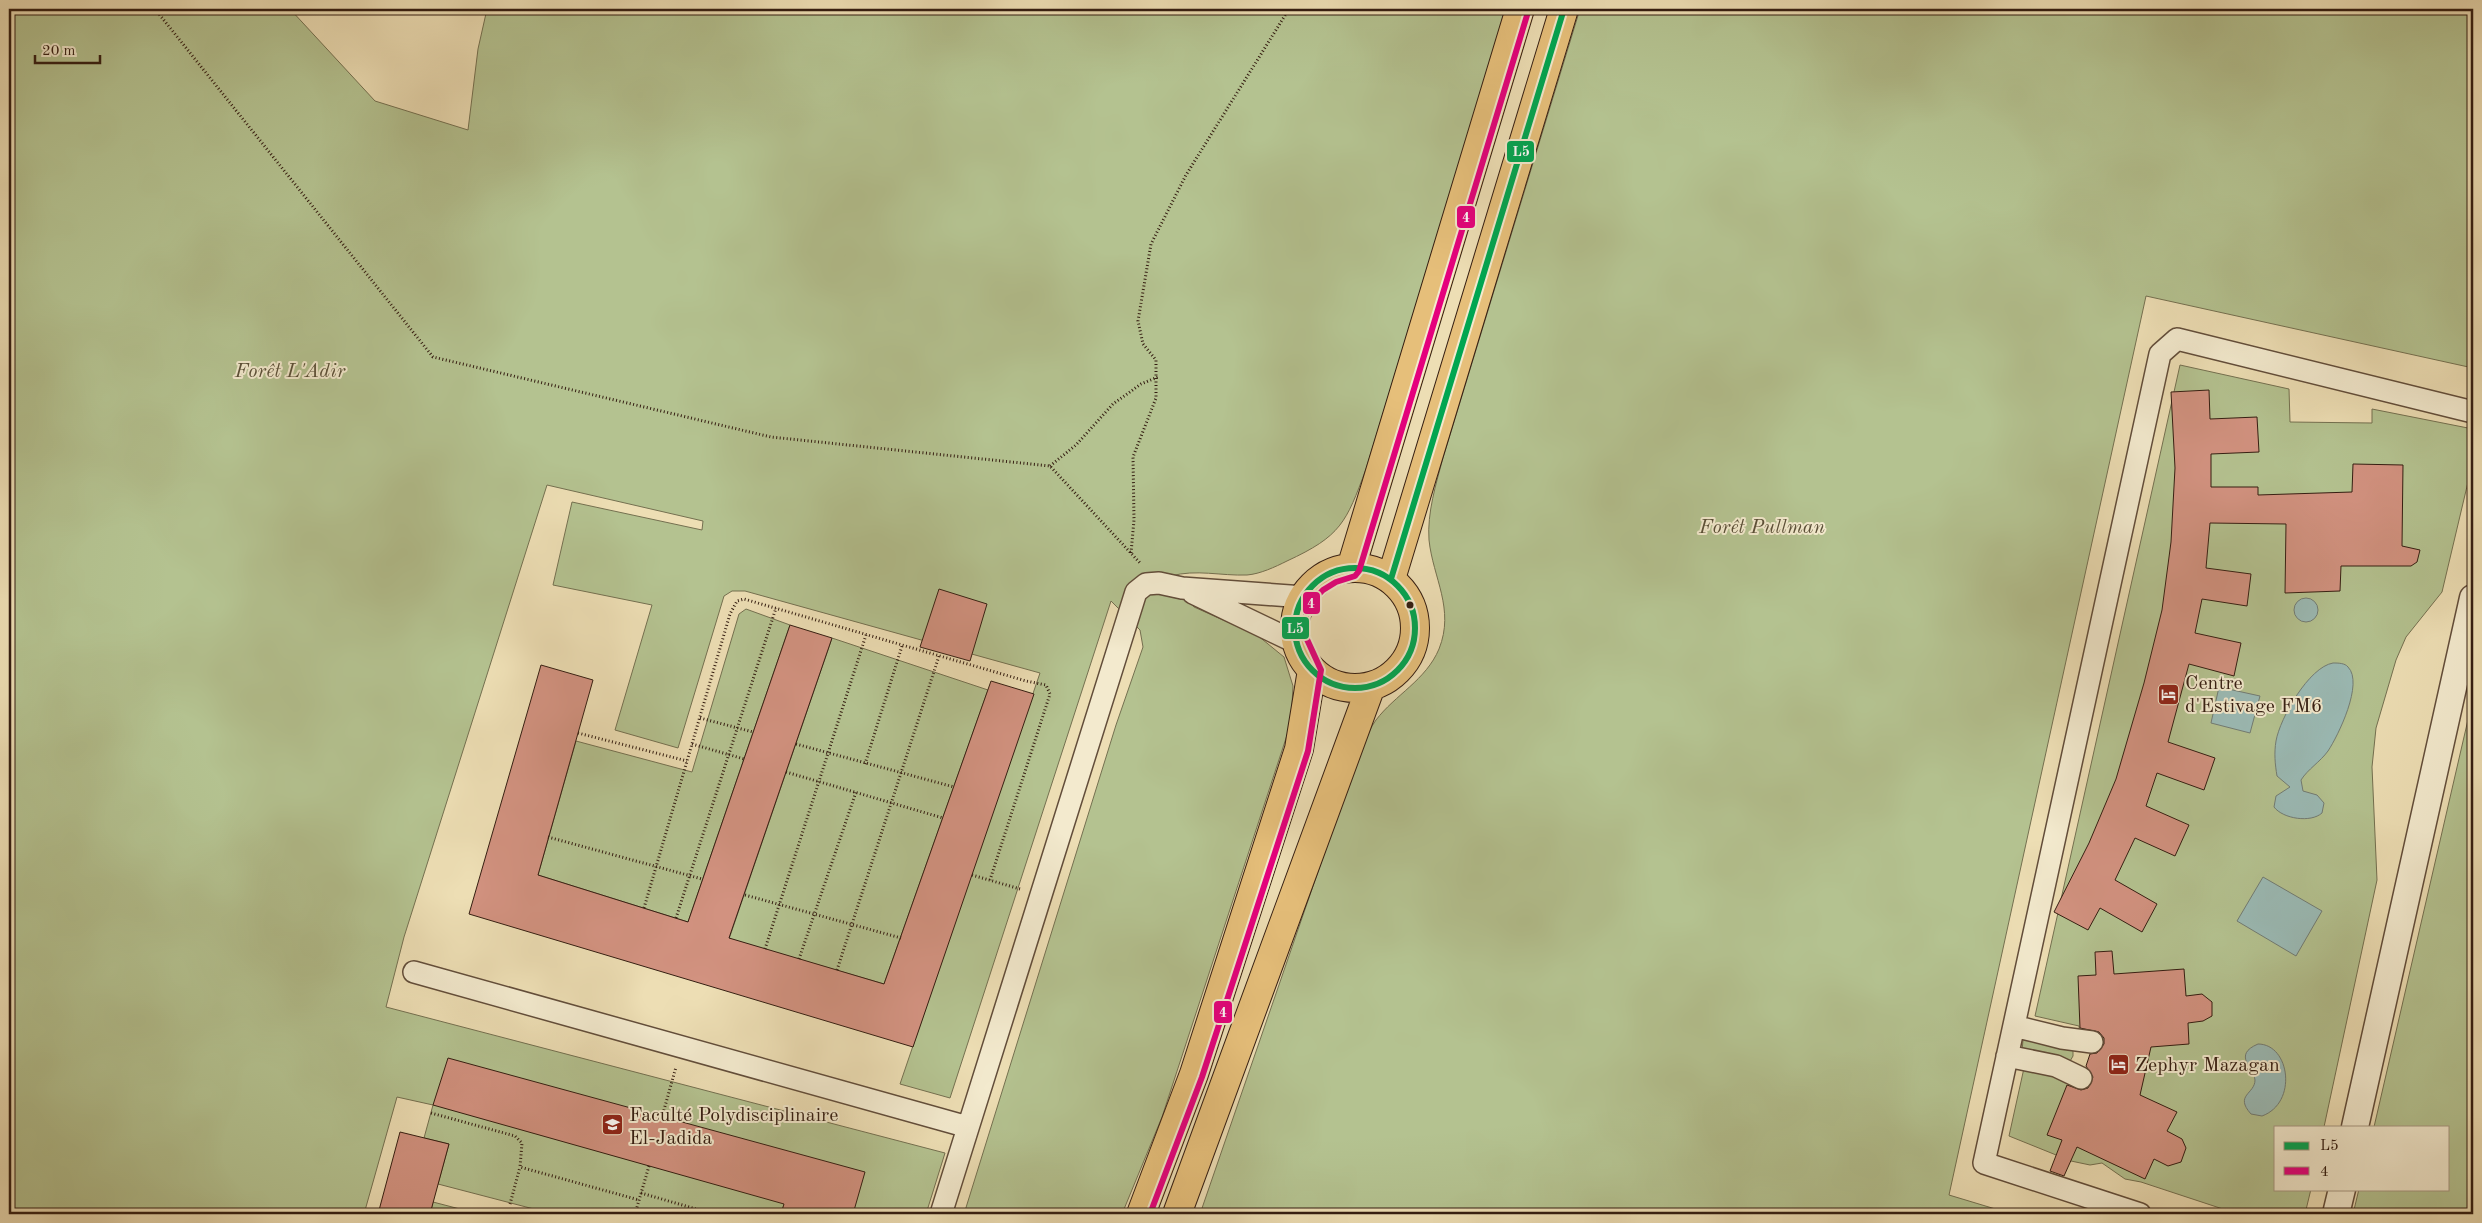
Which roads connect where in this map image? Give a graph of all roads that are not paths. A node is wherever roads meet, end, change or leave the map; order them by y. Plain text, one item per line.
1 (1520, 9) edge
2 (1564, 9) edge
3 (2473, 412) edge
4 (1352, 568) junction
5 (1391, 579) junction
6 (1182, 588) junction
7 (1304, 597) junction
8 (2473, 598) edge
9 (1297, 643) junction
10 (1312, 670) junction
11 (1370, 686) junction
12 (414, 972) dead end
13 (2014, 1026) junction
14 (2007, 1056) junction
15 (2356, 1126) edge
16 (968, 1127) junction
17 (2342, 1190) edge
18 (941, 1214) edge
19 (1141, 1214) edge
20 (1177, 1214) edge
21 (2140, 1214) edge
22 (2336, 1214) edge

1 - 4 highway
2 - 5 highway
3 - 13 street
4 - 5 highway
4 - 7 highway
5 - 11 highway
6 - 7 street
6 - 9 street
6 - 16 street
7 - 9 highway
8 - 15 street
9 - 10 highway
10 - 11 highway
10 - 19 highway
11 - 20 highway
12 - 16 street
13 - 14 street
13 - 14 street
14 - 21 street
16 - 18 street
17 - 22 street

